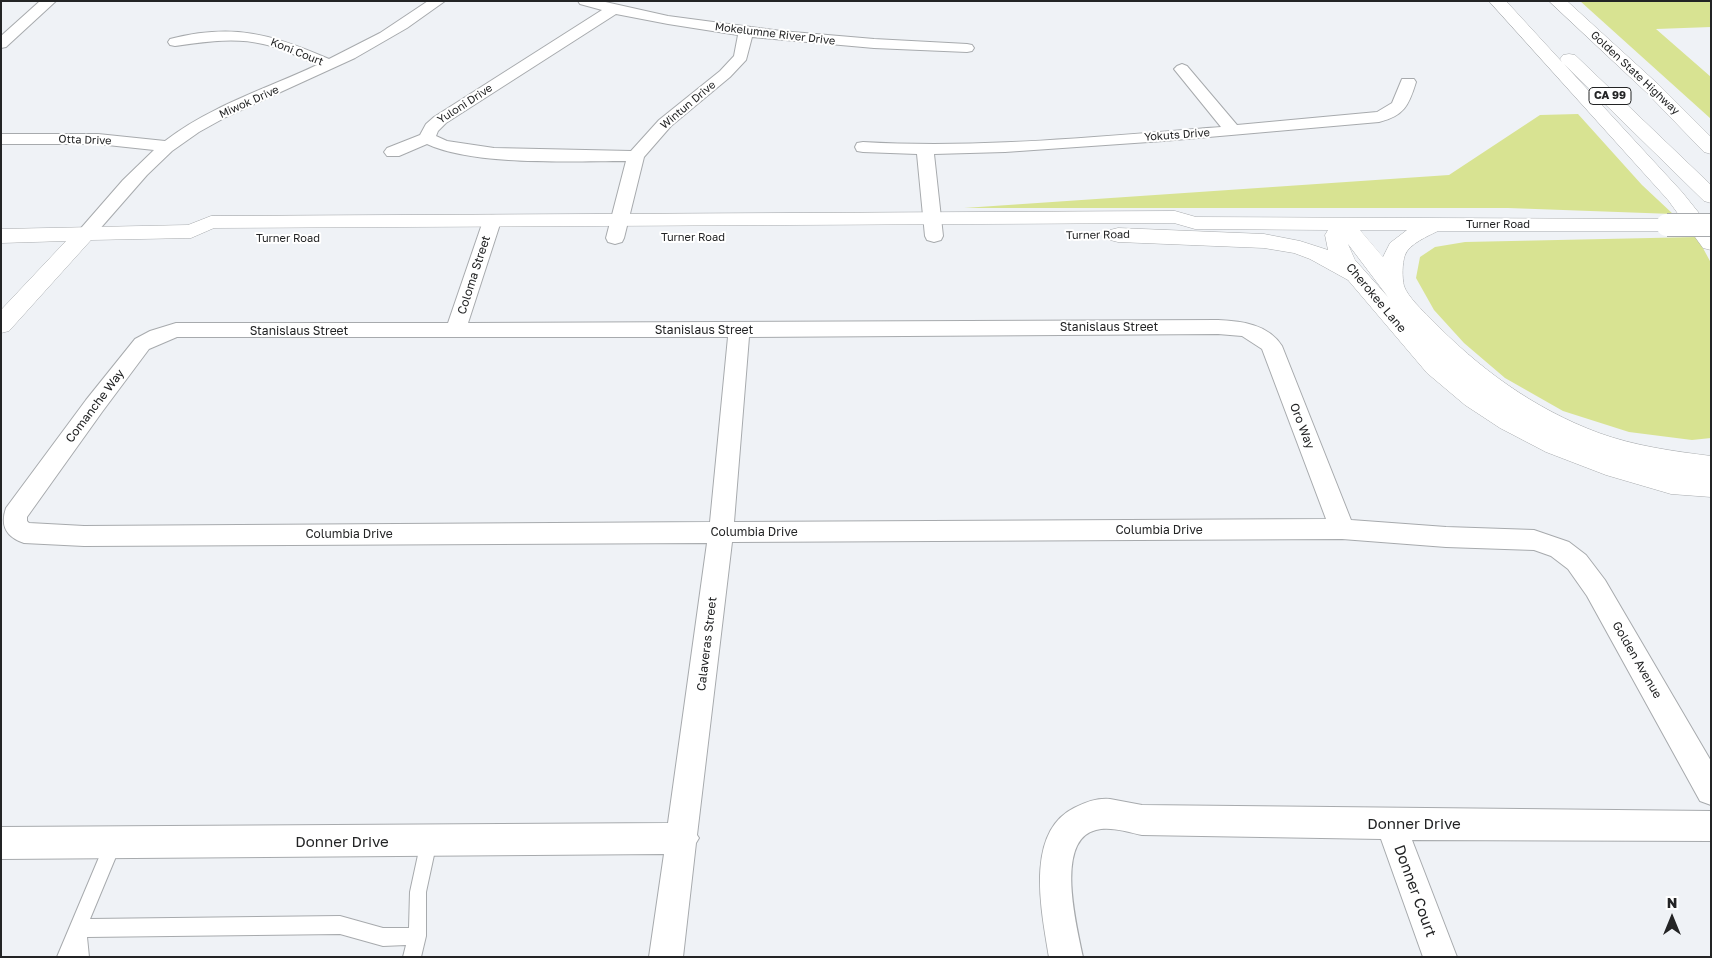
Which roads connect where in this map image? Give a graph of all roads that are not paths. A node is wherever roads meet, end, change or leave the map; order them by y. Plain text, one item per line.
1 (49, 1) edge
2 (438, 1) edge
3 (585, 1) edge
4 (1497, 1) edge
5 (1505, 1) edge
6 (1558, 1) edge
7 (612, 10) junction
8 (746, 32) junction
9 (175, 42) dead end
10 (1, 44) edge
11 (967, 48) dead end
12 (330, 65) junction
13 (1182, 69) dead end
14 (1408, 82) dead end
15 (1653, 89) junction
16 (1233, 131) junction
17 (428, 138) junction
18 (1711, 138) edge
19 (1, 139) edge
20 (169, 146) junction
21 (863, 147) dead end
22 (1711, 148) edge
23 (925, 150) junction
24 (393, 152) dead end
25 (636, 156) junction
26 (1711, 197) edge
27 (1195, 223) junction
28 (1342, 225) junction
29 (1433, 225) junction
30 (1711, 225) edge
31 (933, 228) junction
32 (617, 229) junction
33 (489, 230) junction
34 (84, 235) junction
35 (1118, 235) junction
36 (1, 236) edge
37 (1711, 244) edge
38 (1358, 278) junction
39 (1393, 287) junction
40 (1, 325) edge
41 (456, 329) junction
42 (739, 330) junction
43 (1251, 332) joint
44 (157, 336) joint
45 (1711, 466) edge
46 (39, 482) joint
47 (1711, 486) edge
48 (1342, 529) junction
49 (720, 532) junction
50 (1548, 545) joint
51 (1711, 790) edge
52 (1390, 824) junction
53 (1711, 826) edge
54 (683, 838) junction
55 (429, 841) junction
56 (114, 842) junction
57 (1, 843) edge
58 (78, 928) junction
59 (417, 936) junction
60 (66, 957) edge
61 (80, 957) edge
62 (412, 957) edge
63 (666, 957) edge
64 (1066, 957) edge
65 (1440, 957) edge

1 - 10 street
2 - 12 street, Miwok Drive
3 - 7 street, Mokelumne River Drive
4 - 37 main road
5 - 26 main road, CA 99
6 - 15 main road, Golden State Highway / CA 99
7 - 8 street, Mokelumne River Drive
7 - 17 street, Yuloni Drive
8 - 11 street, Mokelumne River Drive
8 - 25 street, Wintun Drive
9 - 12 street, Koni Court
12 - 20 street, Miwok Drive
13 - 16 street
14 - 16 street, Yokuts Drive
15 - 18 main road
15 - 22 main road, Golden State Highway / CA 99
16 - 23 street, Yokuts Drive
17 - 24 street
17 - 25 street, Yuloni Drive
19 - 20 street, Otta Drive
20 - 34 street, Miwok Drive
21 - 23 street, Yokuts Drive
23 - 31 street
25 - 32 street, Wintun Drive
27 - 28 main road, Turner Road
27 - 31 main road, Turner Road
27 - 35 main road, Turner Road
28 - 29 main road, Turner Road
28 - 38 main road, Cherokee Lane
28 - 39 main road, Cherokee Lane
29 - 30 main road, Turner Road, bridge
29 - 39 main road
31 - 32 main road, Turner Road
31 - 35 main road, Turner Road
32 - 33 main road, Turner Road
33 - 34 main road, Turner Road
33 - 41 street, Coloma Street
34 - 36 main road, Turner Road
34 - 40 main road
35 - 38 main road
38 - 47 main road, Cherokee Lane
39 - 45 main road, Cherokee Lane
41 - 42 street, Stanislaus Street
41 - 44 street, Stanislaus Street
42 - 43 street, Stanislaus Street
42 - 49 street, Calaveras Street
43 - 48 street, Oro Way
44 - 46 street, Comanche Way
46 - 49 street, Columbia Drive
48 - 49 street, Columbia Drive
48 - 50 street, Columbia Drive
49 - 54 street, Calaveras Street
50 - 51 street, Golden Avenue
52 - 53 street, Donner Drive
52 - 64 street, Donner Drive
52 - 65 street, Donner Court
54 - 55 street, Donner Drive
54 - 63 street, Calaveras Street
55 - 56 street, Donner Drive
55 - 59 lane
56 - 57 street, Donner Drive
56 - 58 lane
58 - 59 lane
58 - 60 lane
58 - 61 lane
59 - 62 lane

